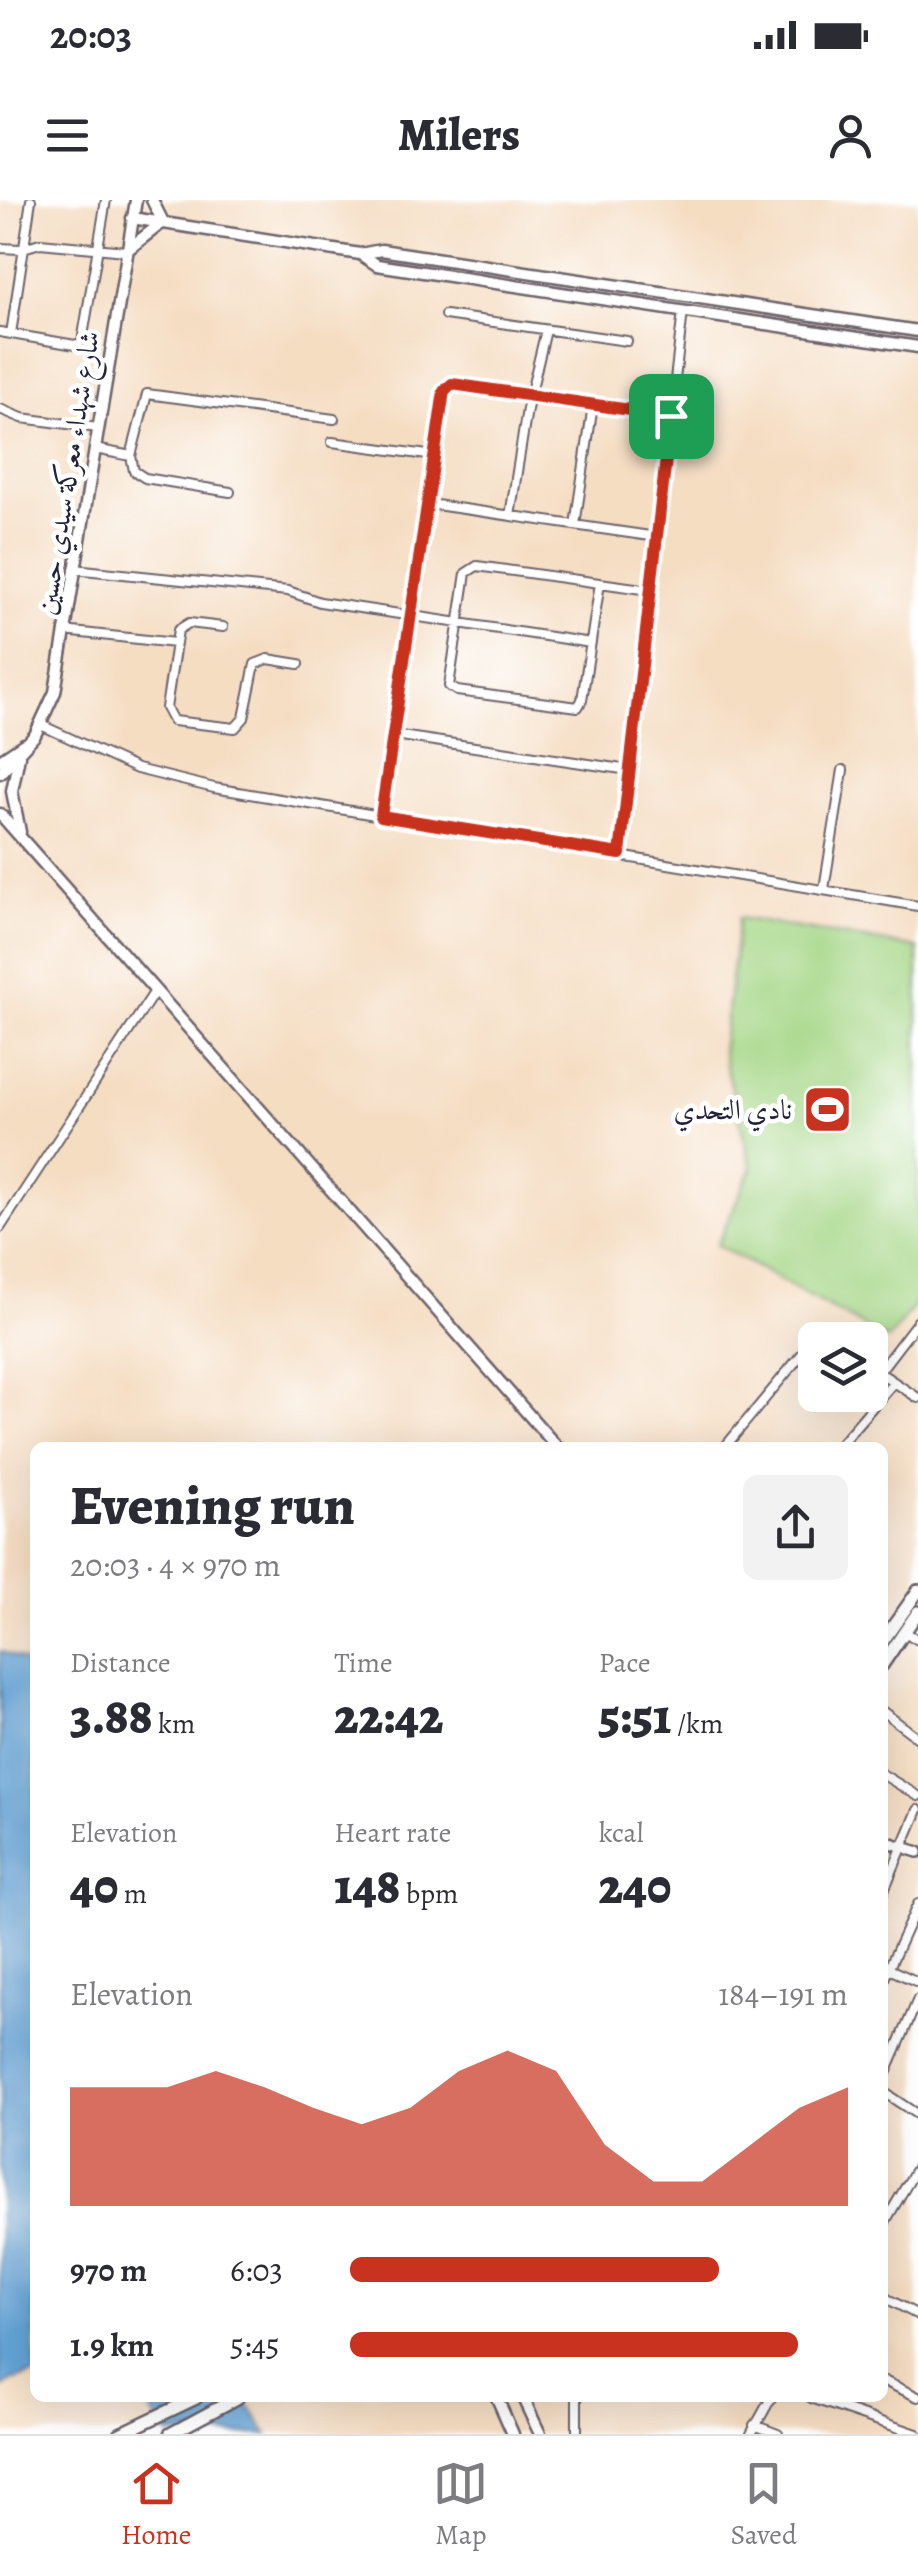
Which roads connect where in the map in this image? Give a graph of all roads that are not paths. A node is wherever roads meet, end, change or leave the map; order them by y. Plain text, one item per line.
1 (31, 200) edge
2 (106, 200) edge
3 (136, 200) edge
4 (152, 200) edge
5 (132, 218) junction
6 (162, 222) junction
7 (0, 248) edge
8 (24, 248) junction
9 (98, 248) junction
10 (126, 251) junction
11 (360, 254) junction
12 (683, 311) junction
13 (444, 316) dead end
14 (546, 330) junction
15 (918, 331) edge
16 (0, 332) edge
17 (11, 334) junction
18 (626, 341) dead end
19 (918, 347) edge
20 (532, 397) junction
21 (593, 405) junction
22 (0, 410) edge
23 (671, 416) junction
24 (334, 418) dead end
25 (98, 428) junction
26 (332, 442) dead end
27 (95, 449) junction
28 (131, 456) junction
29 (435, 456) junction
30 (230, 492) dead end
31 (429, 504) junction
32 (510, 516) junction
33 (575, 525) junction
34 (657, 537) junction
35 (74, 569) junction
36 (600, 583) junction
37 (650, 590) junction
38 (411, 616) junction
39 (458, 623) junction
40 (223, 627) dead end
41 (64, 630) junction
42 (175, 643) junction
43 (592, 643) junction
44 (299, 664) dead end
45 (41, 726) junction
46 (394, 735) junction
47 (11, 752) edge
48 (630, 770) junction
49 (843, 770) dead end
50 (0, 773) edge
51 (0, 814) edge
52 (381, 816) junction
53 (22, 838) junction
54 (620, 854) junction
55 (824, 888) junction
56 (918, 906) edge
57 (155, 990) junction
58 (0, 1228) edge
59 (918, 1320) edge
60 (798, 1359) edge
61 (888, 1360) edge
62 (888, 1378) edge
63 (894, 1382) junction
64 (918, 1398) edge
65 (553, 1442) edge
66 (729, 1442) edge
67 (842, 1442) edge
68 (918, 1591) edge
69 (918, 1612) edge
70 (905, 1632) junction
71 (888, 1634) edge
72 (918, 1640) edge
73 (888, 1656) edge
74 (888, 1716) edge
75 (918, 1738) edge
76 (888, 1778) edge
77 (918, 1796) edge
78 (918, 1810) edge
79 (888, 1842) edge
80 (902, 1846) junction
81 (918, 1852) edge
82 (888, 1880) edge
83 (918, 1904) edge
84 (888, 1963) edge
85 (888, 1968) edge
86 (918, 1982) edge
87 (918, 1999) edge
88 (888, 2069) edge
89 (888, 2095) edge
90 (918, 2116) edge
91 (918, 2166) edge
92 (888, 2202) edge
93 (894, 2206) junction
94 (888, 2216) edge
95 (888, 2299) edge
96 (918, 2315) edge
97 (888, 2383) edge
98 (918, 2397) edge
99 (188, 2402) edge
100 (230, 2402) edge
101 (499, 2402) edge
102 (525, 2402) edge
103 (577, 2402) edge
104 (770, 2402) edge
105 (831, 2402) edge
106 (753, 2430) edge
107 (120, 2434) edge
108 (170, 2434) edge
109 (514, 2434) edge
110 (540, 2434) edge
111 (576, 2434) edge
112 (778, 2434) edge
113 (917, 2434) edge

1 - 8 street
2 - 9 street
3 - 5 main road, شارع شهداء معركة سيدي حسين
4 - 6 main road
5 - 6 main road
5 - 10 main road, شارع شهداء معركة سيدي حسين
6 - 10 main road
6 - 11 main road
7 - 8 street
8 - 9 street
8 - 17 street
9 - 10 street
9 - 17 street
10 - 25 main road, شارع شهداء معركة سيدي حسين
11 - 12 main road
11 - 15 main road
12 - 19 main road
12 - 23 street
13 - 14 street
14 - 18 street
14 - 20 street
16 - 17 street
20 - 21 street
20 - 29 street
20 - 32 street
21 - 23 street
21 - 33 street
22 - 25 street
23 - 34 street
24 - 28 street
25 - 27 main road, شارع شهداء معركة سيدي حسين
26 - 29 street
27 - 28 street
27 - 35 main road, شارع شهداء معركة سيدي حسين
28 - 30 street
29 - 31 street
31 - 32 street
31 - 38 street
32 - 33 street
33 - 34 street
34 - 37 street
35 - 38 street
35 - 41 main road, شارع شهداء معركة سيدي حسين
36 - 37 street
36 - 39 street
36 - 43 street
37 - 48 street
38 - 39 street
38 - 46 street
39 - 43 street
39 - 43 street
40 - 42 street
41 - 42 street
41 - 45 main road, شارع شهداء معركة سيدي حسين
42 - 44 street
45 - 47 main road, شارع شهداء معركة سيدي حسين
45 - 52 street
46 - 48 street
46 - 52 street
47 - 50 main road, شارع شهداء معركة سيدي حسين
47 - 53 main road
48 - 54 street
49 - 55 street
51 - 53 main road
52 - 54 street
53 - 57 main road
54 - 55 street
55 - 56 street
57 - 58 street
57 - 65 main road
59 - 61 street
60 - 66 street
62 - 63 street
63 - 64 street
63 - 67 street
68 - 71 main road
69 - 70 main road
70 - 72 street
70 - 73 main road
74 - 75 street
76 - 77 street
78 - 80 street
79 - 80 street
80 - 81 street
80 - 82 street
83 - 84 street
85 - 86 street
87 - 88 street
89 - 90 street
91 - 93 street
92 - 93 street
93 - 94 street
95 - 96 street
97 - 98 street
99 - 107 main road
100 - 108 main road
101 - 109 main road
102 - 110 main road
103 - 111 street
104 - 106 street
105 - 113 street
106 - 112 street

